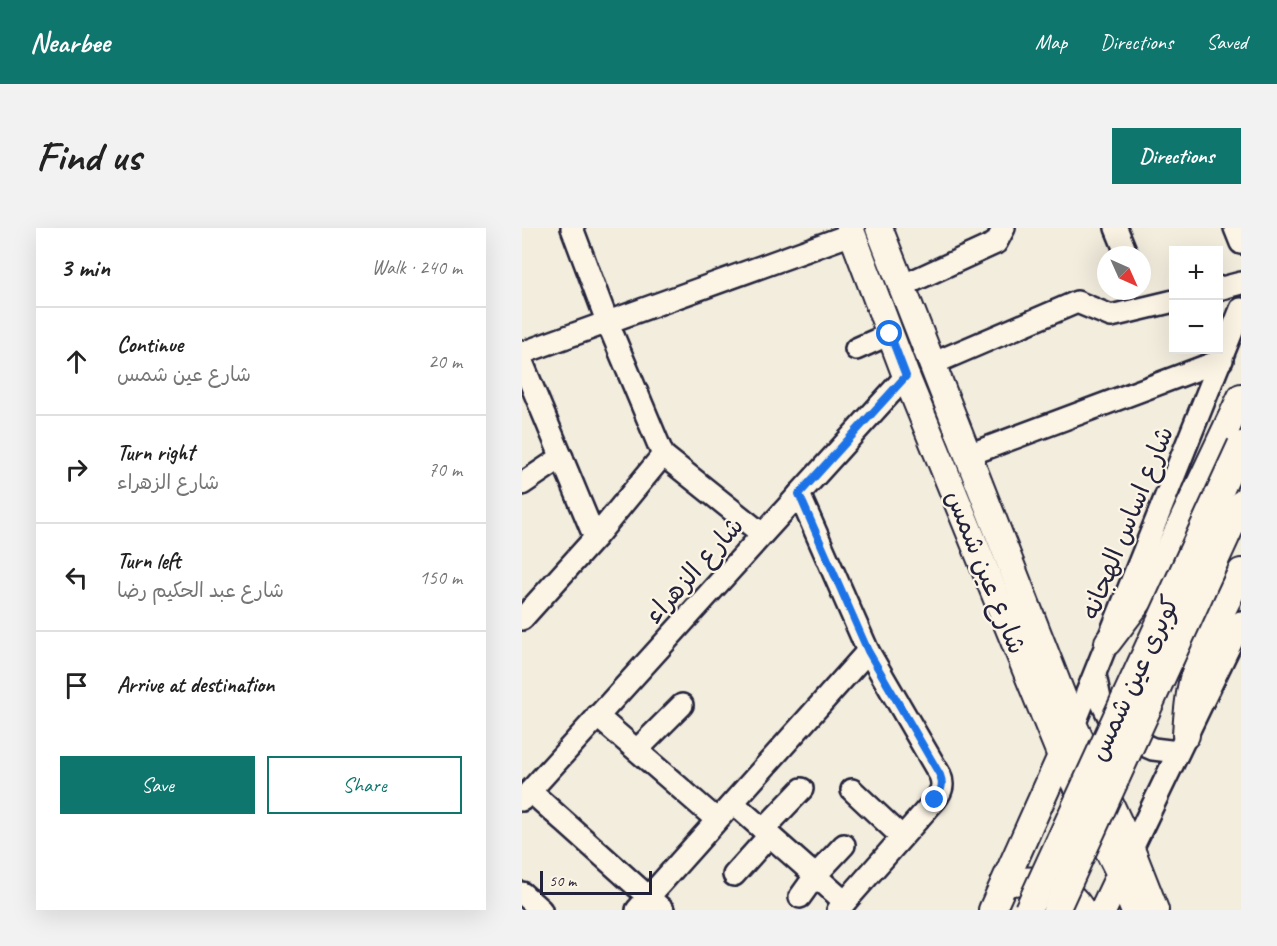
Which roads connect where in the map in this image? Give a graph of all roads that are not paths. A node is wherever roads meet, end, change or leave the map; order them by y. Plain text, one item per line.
1 (572, 228) edge
2 (879, 228) edge
3 (1004, 228) edge
4 (1116, 228) edge
5 (1235, 228) edge
6 (851, 231) edge
7 (1241, 243) edge
8 (1123, 246) edge
9 (1241, 283) edge
10 (902, 286) junction
11 (1223, 288) edge
12 (1151, 299) edge
13 (1143, 300) edge
14 (1169, 301) edge
15 (1241, 309) edge
16 (607, 321) junction
17 (890, 334) junction
18 (856, 349) dead end
19 (522, 353) edge
20 (1222, 360) junction
21 (522, 362) edge
22 (932, 364) junction
23 (906, 376) junction
24 (1241, 397) edge
25 (1241, 446) edge
26 (663, 455) junction
27 (968, 455) junction
28 (562, 458) junction
29 (522, 484) edge
30 (799, 494) junction
31 (1241, 504) edge
32 (762, 534) junction
33 (595, 538) junction
34 (1241, 572) edge
35 (522, 619) edge
36 (1241, 622) edge
37 (1108, 642) junction
38 (868, 651) junction
39 (1095, 674) junction
40 (682, 705) dead end
41 (597, 716) junction
42 (1074, 726) junction
43 (1182, 744) junction
44 (637, 750) junction
45 (1061, 756) junction
46 (802, 789) dead end
47 (852, 790) dead end
48 (526, 795) edge
49 (733, 803) junction
50 (717, 820) junction
51 (766, 833) junction
52 (903, 837) junction
53 (844, 845) dead end
54 (1131, 849) junction
55 (1120, 874) junction
56 (734, 875) dead end
57 (815, 876) junction
58 (1004, 884) junction
59 (522, 893) edge
60 (800, 897) dead end
61 (650, 906) edge
62 (842, 906) edge
63 (541, 910) edge
64 (992, 910) edge
65 (1028, 910) edge
66 (1056, 910) edge
67 (1082, 910) edge
68 (1103, 910) edge
69 (1134, 910) edge
70 (1155, 910) edge

1 - 16 street
2 - 10 main road, شارع عين شمس
3 - 10 street
4 - 8 street
5 - 7 street
6 - 16 street
6 - 17 main road, شارع عين شمس
9 - 11 street
10 - 22 main road, شارع عين شمس
12 - 14 street
13 - 22 street
15 - 20 street, شارع اساس الهجانه
16 - 19 street
16 - 26 street
17 - 18 street
17 - 23 main road, شارع عين شمس
20 - 27 street
20 - 37 street, شارع اساس الهجانه
21 - 28 street
22 - 27 main road, شارع عين شمس
23 - 30 street, شارع الزهراء
23 - 45 main road, شارع عين شمس
24 - 37 main road
25 - 65 main road, كوبرى عين شمس, bridge
26 - 32 street
26 - 33 street
27 - 42 main road, شارع عين شمس
28 - 29 street
28 - 33 street
30 - 32 street, شارع الزهراء
30 - 38 street
31 - 66 main road, كوبرى عين شمس, bridge
32 - 41 street, شارع الزهراء
33 - 35 street
34 - 43 main road
36 - 43 street
37 - 39 street, شارع اساس الهجانه
38 - 49 street
38 - 52 street
39 - 42 street, شارع اساس الهجانه
39 - 43 street
40 - 44 street
41 - 44 street
41 - 48 street, شارع الزهراء
42 - 45 street, شارع اساس الهجانه
42 - 54 main road, شارع عين شمس
43 - 54 street
44 - 50 street
45 - 55 main road, شارع عين شمس
45 - 58 main road
46 - 51 street
47 - 52 street
48 - 61 street
49 - 50 street
49 - 51 street
50 - 61 street
51 - 56 street
51 - 57 street
52 - 62 street
53 - 57 street
54 - 55 street
54 - 70 main road, شارع عين شمس
55 - 68 main road
55 - 69 main road, شارع عين شمس
57 - 60 street
57 - 62 street
58 - 64 main road
58 - 67 main road
59 - 63 street

